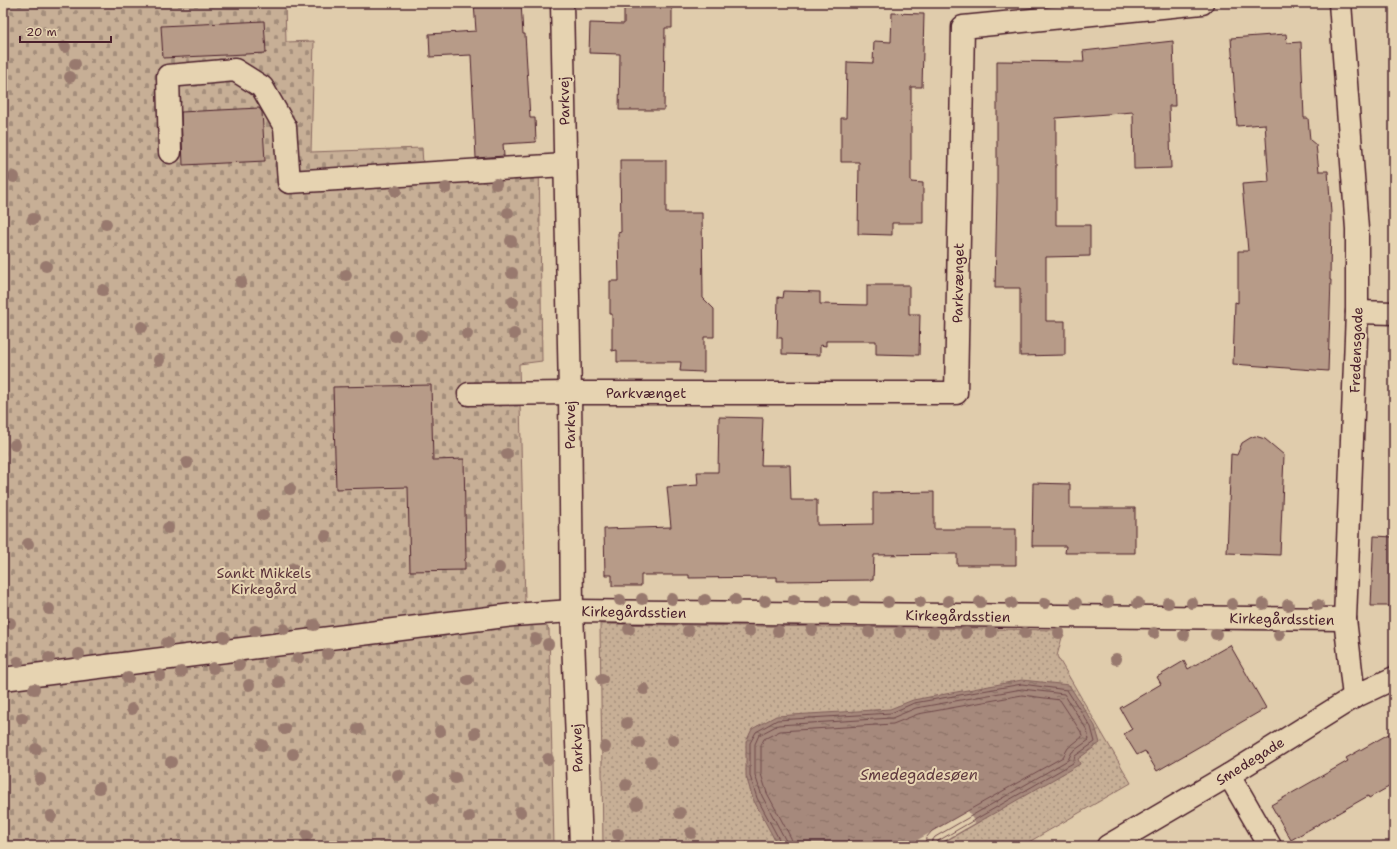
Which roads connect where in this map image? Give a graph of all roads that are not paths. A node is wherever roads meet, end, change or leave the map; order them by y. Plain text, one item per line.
1 (562, 3) edge
2 (1202, 3) edge
3 (1340, 3) edge
4 (1139, 6) edge
5 (1027, 12) edge
6 (170, 152) dead end
7 (566, 165) junction
8 (1357, 312) junction
9 (1394, 313) edge
10 (570, 393) junction
11 (469, 394) dead end
12 (572, 612) junction
13 (1345, 619) junction
14 (1394, 678) edge
15 (3, 679) edge
16 (1354, 697) junction
17 (1229, 775) junction
18 (581, 846) edge
19 (1108, 846) edge
20 (1270, 846) edge

1 - 7 street, Parkvej
2 - 4 street, Parkvænget
3 - 8 street, Fredensgade
4 - 5 street, Parkvænget
5 - 10 street, Parkvænget
6 - 7 street
7 - 10 street, Parkvej
8 - 9 street
8 - 13 street, Fredensgade
10 - 11 street
10 - 12 street, Parkvej
12 - 13 street, Kirkegårdsstien
12 - 15 street, Kirkegårdsstien
12 - 18 street, Parkvej
13 - 16 street, Fredensgade
14 - 16 street, Smedegade
16 - 17 street, Smedegade
17 - 19 street, Smedegade
17 - 20 street

